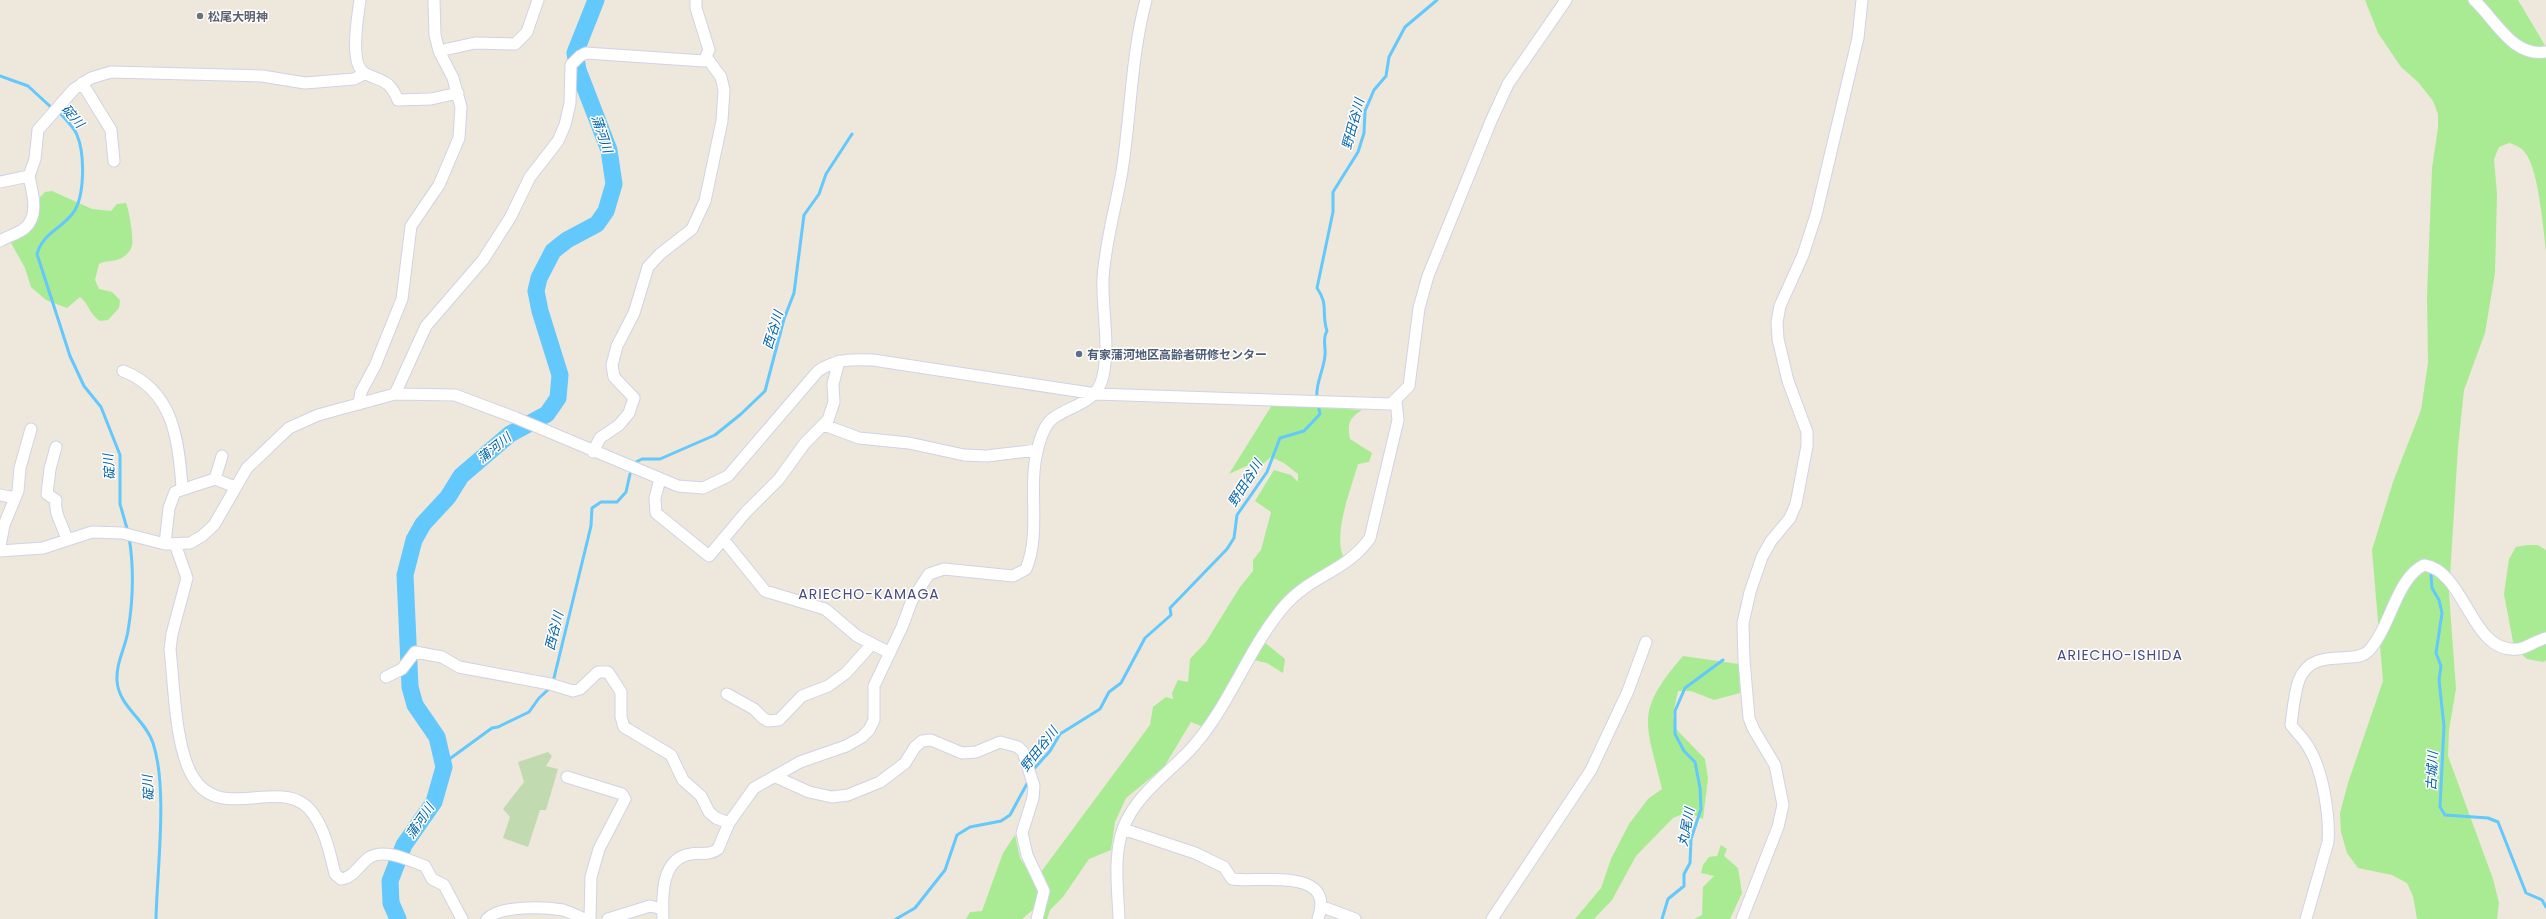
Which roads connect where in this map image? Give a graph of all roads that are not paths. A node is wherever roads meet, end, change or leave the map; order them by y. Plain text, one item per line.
1 (360, 0) edge
2 (434, 0) edge
3 (538, 0) edge
4 (696, 0) edge
5 (1146, 0) edge
6 (1566, 0) edge
7 (1862, 0) edge
8 (2474, 0) edge
9 (439, 51) junction
10 (2546, 52) edge
11 (707, 58) junction
12 (364, 74) junction
13 (82, 83) junction
14 (458, 93) junction
15 (114, 161) dead end
16 (29, 176) junction
17 (0, 182) edge
18 (0, 242) edge
19 (839, 361) junction
20 (123, 371) dead end
21 (395, 394) junction
22 (1096, 394) junction
23 (1396, 401) junction
24 (359, 404) junction
25 (824, 425) junction
26 (31, 429) dead end
27 (56, 447) dead end
28 (1037, 450) junction
29 (593, 452) junction
30 (222, 456) dead end
31 (214, 479) junction
32 (660, 479) junction
33 (235, 487) junction
34 (182, 488) junction
35 (0, 495) edge
36 (15, 498) junction
37 (723, 539) junction
38 (66, 540) junction
39 (170, 544) junction
40 (0, 546) edge
41 (0, 551) edge
42 (2546, 638) edge
43 (1646, 642) dead end
44 (872, 644) junction
45 (890, 653) junction
46 (386, 677) dead end
47 (727, 694) dead end
48 (567, 777) dead end
49 (776, 777) junction
50 (729, 823) junction
51 (1123, 829) junction
52 (1323, 907) junction
53 (663, 914) edge
54 (462, 919) edge
55 (487, 919) edge
56 (584, 919) edge
57 (590, 919) edge
58 (608, 919) edge
59 (1038, 919) edge
60 (1119, 919) edge
61 (1318, 919) edge
62 (1355, 919) edge
63 (1492, 919) edge
64 (1742, 919) edge
65 (2306, 919) edge

1 - 12 street
2 - 9 street
3 - 9 street
4 - 11 street
5 - 22 street
6 - 23 street
7 - 64 street
8 - 10 street
9 - 14 street
11 - 21 street
11 - 29 street
12 - 13 street
12 - 14 street
13 - 15 street
13 - 16 street
14 - 24 street
16 - 17 street
16 - 18 street
19 - 22 street
19 - 25 street
19 - 32 street
20 - 34 street
21 - 24 street
21 - 29 street
22 - 23 street
22 - 28 street
23 - 51 street
24 - 33 street
25 - 28 street
25 - 37 street
26 - 36 street
27 - 38 street
28 - 45 street
29 - 32 street
30 - 31 street
31 - 33 street
31 - 34 street
32 - 37 street
33 - 39 street
34 - 39 street
35 - 36 street
36 - 40 street
37 - 44 street
38 - 39 street
38 - 41 street
39 - 54 street
42 - 65 street
43 - 63 street
44 - 45 street
44 - 47 street
45 - 49 street
46 - 50 street
48 - 57 street
49 - 50 street
49 - 59 street
50 - 53 street
51 - 52 street
51 - 60 street
52 - 61 street
52 - 62 street
53 - 58 street
55 - 56 street

